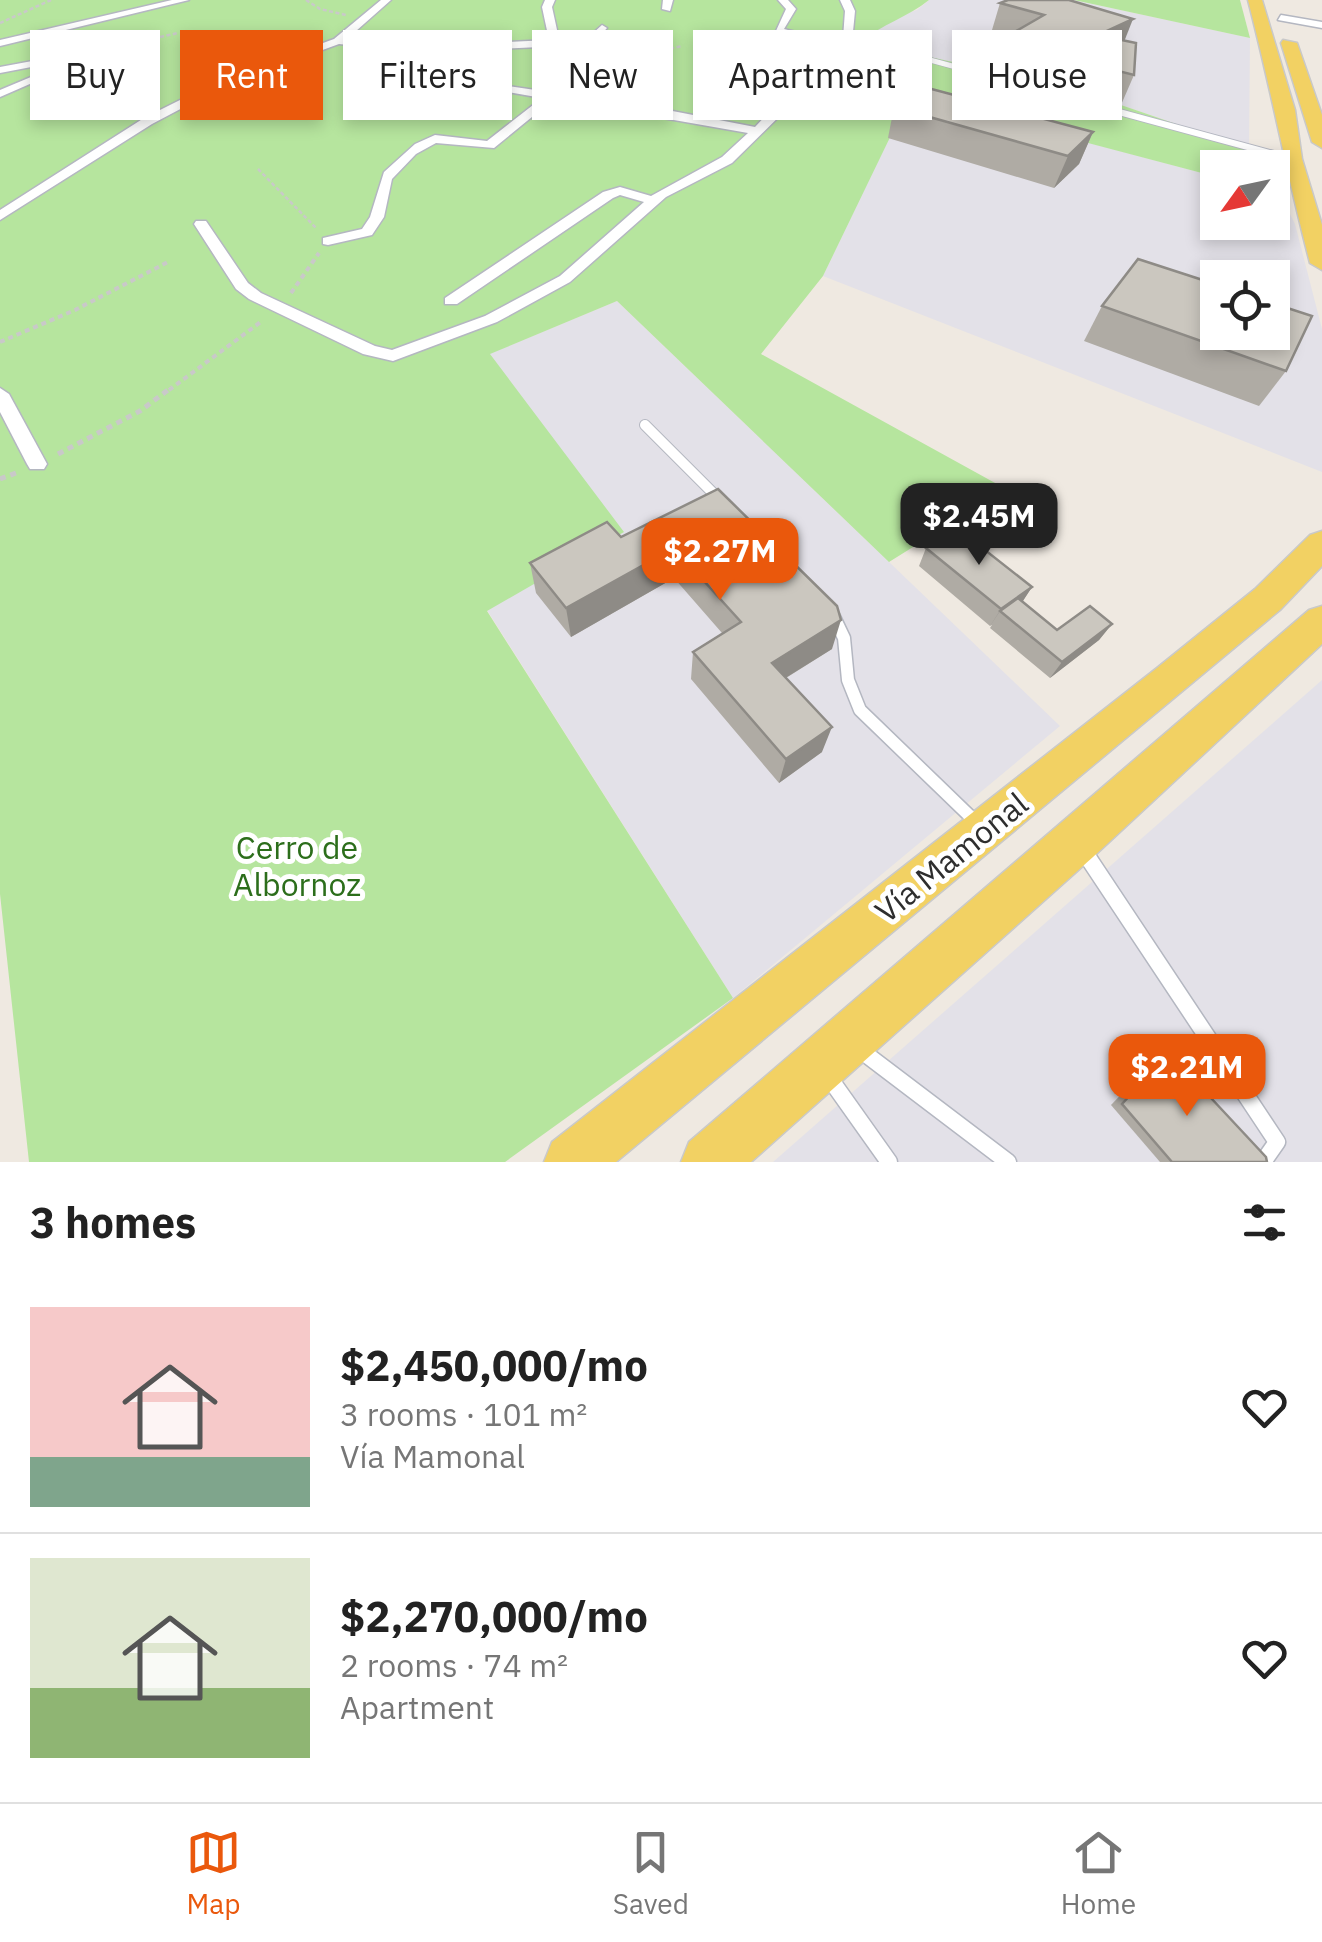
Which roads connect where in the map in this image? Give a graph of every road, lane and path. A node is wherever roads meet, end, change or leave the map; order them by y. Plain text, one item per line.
1 (51, 0) edge
2 (142, 0) edge
3 (184, 0) edge
4 (306, 0) edge
5 (386, 0) edge
6 (550, 0) edge
7 (783, 0) edge
8 (845, 0) edge
9 (1255, 0) edge
10 (155, 7) junction
11 (1278, 9) edge
12 (363, 18) junction
13 (0, 23) edge
14 (1322, 25) edge
15 (548, 30) edge
16 (779, 30) edge
17 (846, 30) edge
18 (178, 33) dead end
19 (29, 35) joint
20 (160, 37) edge
21 (338, 41) junction
22 (343, 41) edge
23 (0, 43) edge
24 (682, 46) dead end
25 (673, 48) edge
26 (932, 64) edge
27 (30, 65) edge
28 (0, 70) edge
29 (30, 81) edge
30 (0, 94) edge
31 (532, 113) edge
32 (673, 114) edge
33 (769, 120) edge
34 (758, 131) junction
35 (1322, 142) edge
36 (1292, 159) junction
37 (258, 169) dead end
38 (655, 201) junction
39 (0, 216) edge
40 (201, 224) dead end
41 (328, 241) junction
42 (168, 262) dead end
43 (1322, 263) edge
44 (451, 301) dead end
45 (280, 308) junction
46 (0, 342) edge
47 (0, 394) edge
48 (645, 425) dead end
49 (37, 464) junction
50 (0, 479) edge
51 (726, 506) edge
52 (1322, 544) edge
53 (820, 602) edge
54 (1322, 620) edge
55 (984, 831) junction
56 (1077, 841) junction
57 (834, 1053) junction
58 (572, 1162) edge
59 (709, 1162) edge
60 (889, 1162) edge
61 (1008, 1162) edge
62 (1263, 1162) edge

1 - 13 path
2 - 10 street
3 - 10 street
4 - 12 path
5 - 12 street
6 - 15 street
7 - 16 street
8 - 17 street
9 - 36 main road
10 - 19 street
11 - 14 street
11 - 35 main road
12 - 21 street
18 - 20 path
19 - 23 street
21 - 22 street
21 - 39 street
24 - 25 path
26 - 36 lane
27 - 28 street
29 - 30 street
31 - 41 street
32 - 34 street
33 - 34 street
34 - 38 street
36 - 43 main road
37 - 41 path
38 - 44 street
38 - 45 street
40 - 45 street
41 - 45 path
42 - 46 path
45 - 49 path
47 - 49 street
48 - 51 lane
49 - 50 path
52 - 55 main road, Vía Mamonal
53 - 55 lane
54 - 56 main road
55 - 58 main road, Vía Mamonal
56 - 57 main road
56 - 62 lane
57 - 59 main road
57 - 60 lane
57 - 61 lane

